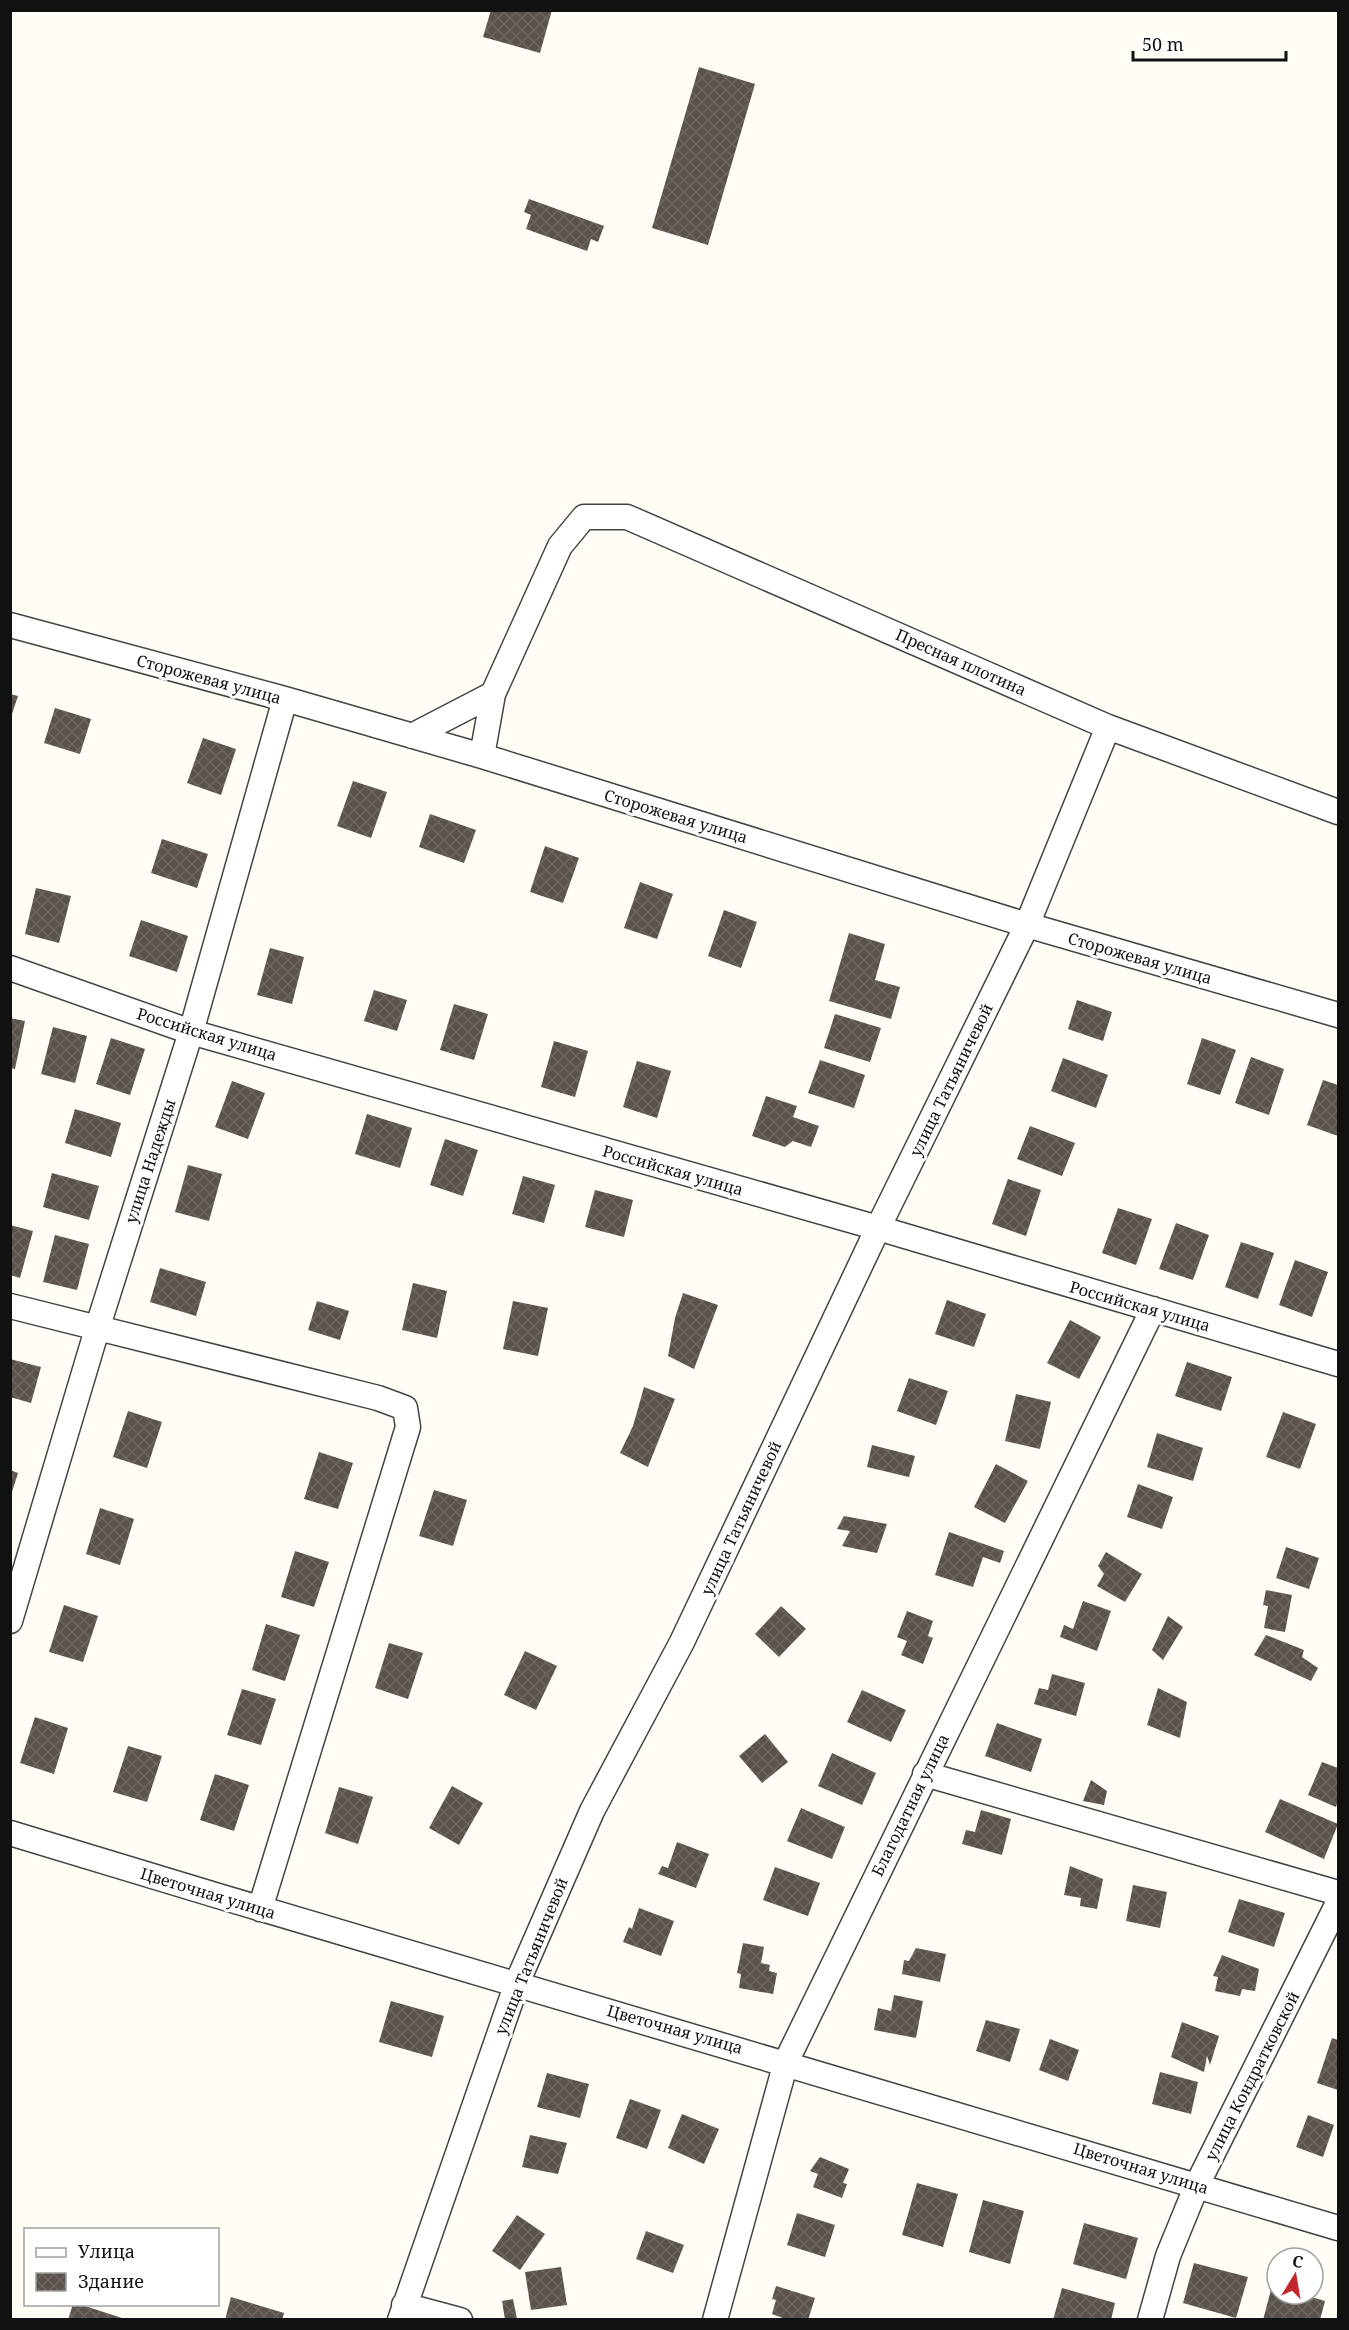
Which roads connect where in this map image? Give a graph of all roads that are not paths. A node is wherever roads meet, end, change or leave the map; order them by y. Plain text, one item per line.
1 (10, 625) edge
2 (493, 694) junction
3 (285, 699) junction
4 (1108, 727) junction
5 (412, 736) junction
6 (482, 756) junction
7 (1338, 812) edge
8 (1027, 925) junction
9 (10, 968) edge
10 (1338, 1015) edge
11 (191, 1032) junction
12 (878, 1228) junction
13 (10, 1306) edge
14 (1153, 1310) junction
15 (98, 1326) junction
16 (1338, 1364) edge
17 (10, 1621) edge
18 (925, 1774) junction
19 (10, 1833) edge
20 (1338, 1893) edge
21 (1338, 1903) edge
22 (260, 1909) junction
23 (517, 1983) junction
24 (786, 2062) junction
25 (1197, 2185) junction
26 (1338, 2228) edge
27 (402, 2312) edge
28 (460, 2319) edge
29 (715, 2319) edge
30 (1150, 2319) edge

1 - 3 street, Сторожевая улица
2 - 4 street, Пресная плотина
2 - 5 street
2 - 6 street
3 - 5 street, Сторожевая улица
3 - 11 street, улица Надежды
4 - 7 street, Пресная плотина
4 - 8 street, улица Татьяничевой
5 - 6 street, Сторожевая улица
6 - 8 street, Сторожевая улица
8 - 10 street, Сторожевая улица
8 - 12 street, улица Татьяничевой
9 - 11 street, Российская улица
11 - 12 street, Российская улица
11 - 15 street, улица Надежды
12 - 14 street, Российская улица
12 - 23 street, улица Татьяничевой
13 - 15 street
14 - 16 street, Российская улица
14 - 18 street, Благодатная улица
15 - 17 street, улица Надежды
15 - 22 street
18 - 20 street
18 - 24 street, Благодатная улица
19 - 22 street, Цветочная улица
21 - 25 street, улица Кондратковской
22 - 23 street, Цветочная улица
23 - 24 street, Цветочная улица
23 - 27 street, улица Татьяничевой
24 - 25 street, Цветочная улица
24 - 29 street, Благодатная улица
25 - 26 street, Цветочная улица
25 - 30 street, улица Кондратковской
27 - 28 street

